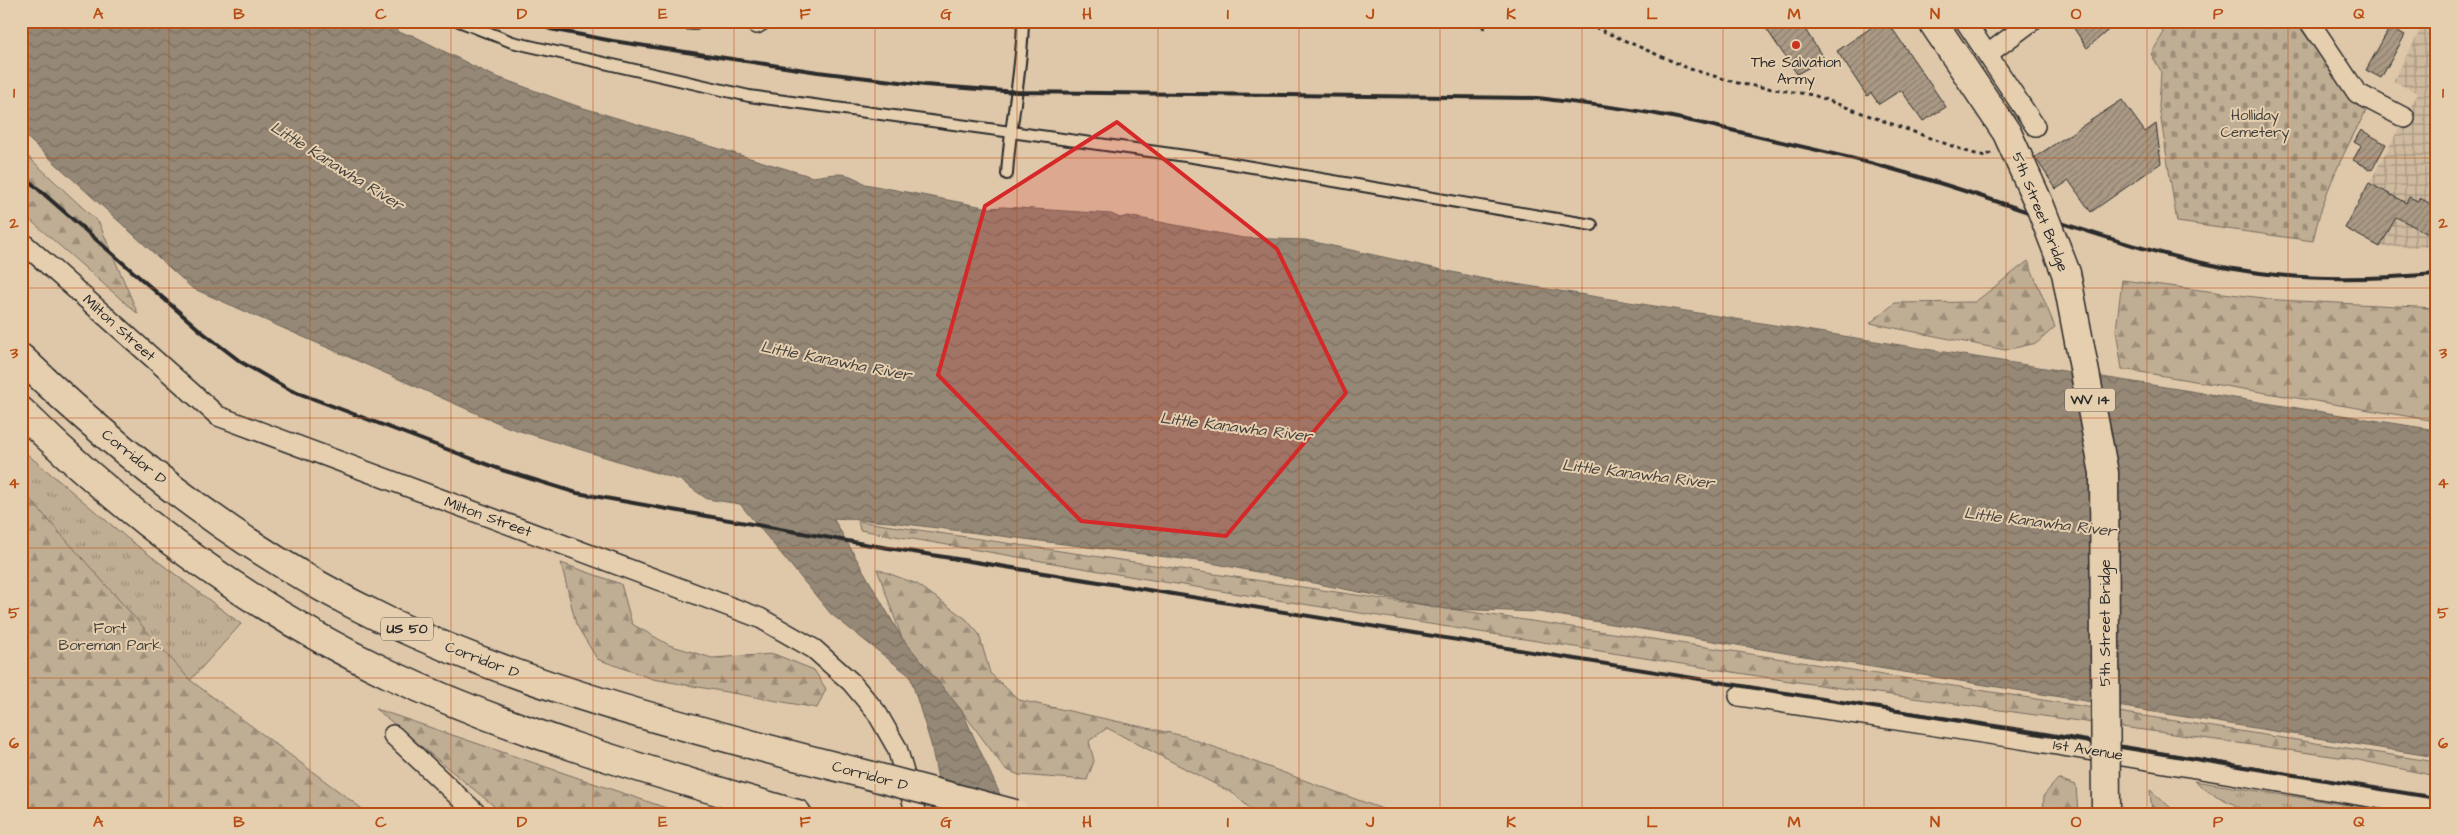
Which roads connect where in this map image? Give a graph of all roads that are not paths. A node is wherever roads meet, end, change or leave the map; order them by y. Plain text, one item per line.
1 (459, 21) edge
2 (662, 21) edge
3 (1023, 21) edge
4 (1932, 21) edge
5 (1965, 21) edge
6 (2032, 21) edge
7 (2309, 21) edge
8 (695, 24) dead end
9 (1988, 54) junction
10 (2405, 118) dead end
11 (2035, 126) dead end
12 (1009, 134) junction
13 (1007, 174) dead end
14 (1592, 225) dead end
15 (21, 241) edge
16 (21, 358) edge
17 (21, 411) edge
18 (1739, 696) dead end
19 (393, 735) dead end
20 (2436, 808) edge
21 (477, 814) edge
22 (797, 814) edge
23 (916, 814) edge
24 (1015, 814) edge
25 (2106, 814) edge

1 - 12 lane
2 - 8 lane
3 - 12 lane
4 - 25 main road, 5th Street Bridge / WV 14, bridge
5 - 9 street
6 - 9 street
7 - 10 street
9 - 11 street
12 - 13 lane
12 - 14 lane
15 - 23 street, Milton Street
16 - 24 main road, Corridor D / US 50, bridge
17 - 22 main road
18 - 20 street, 1st Avenue
19 - 21 street

